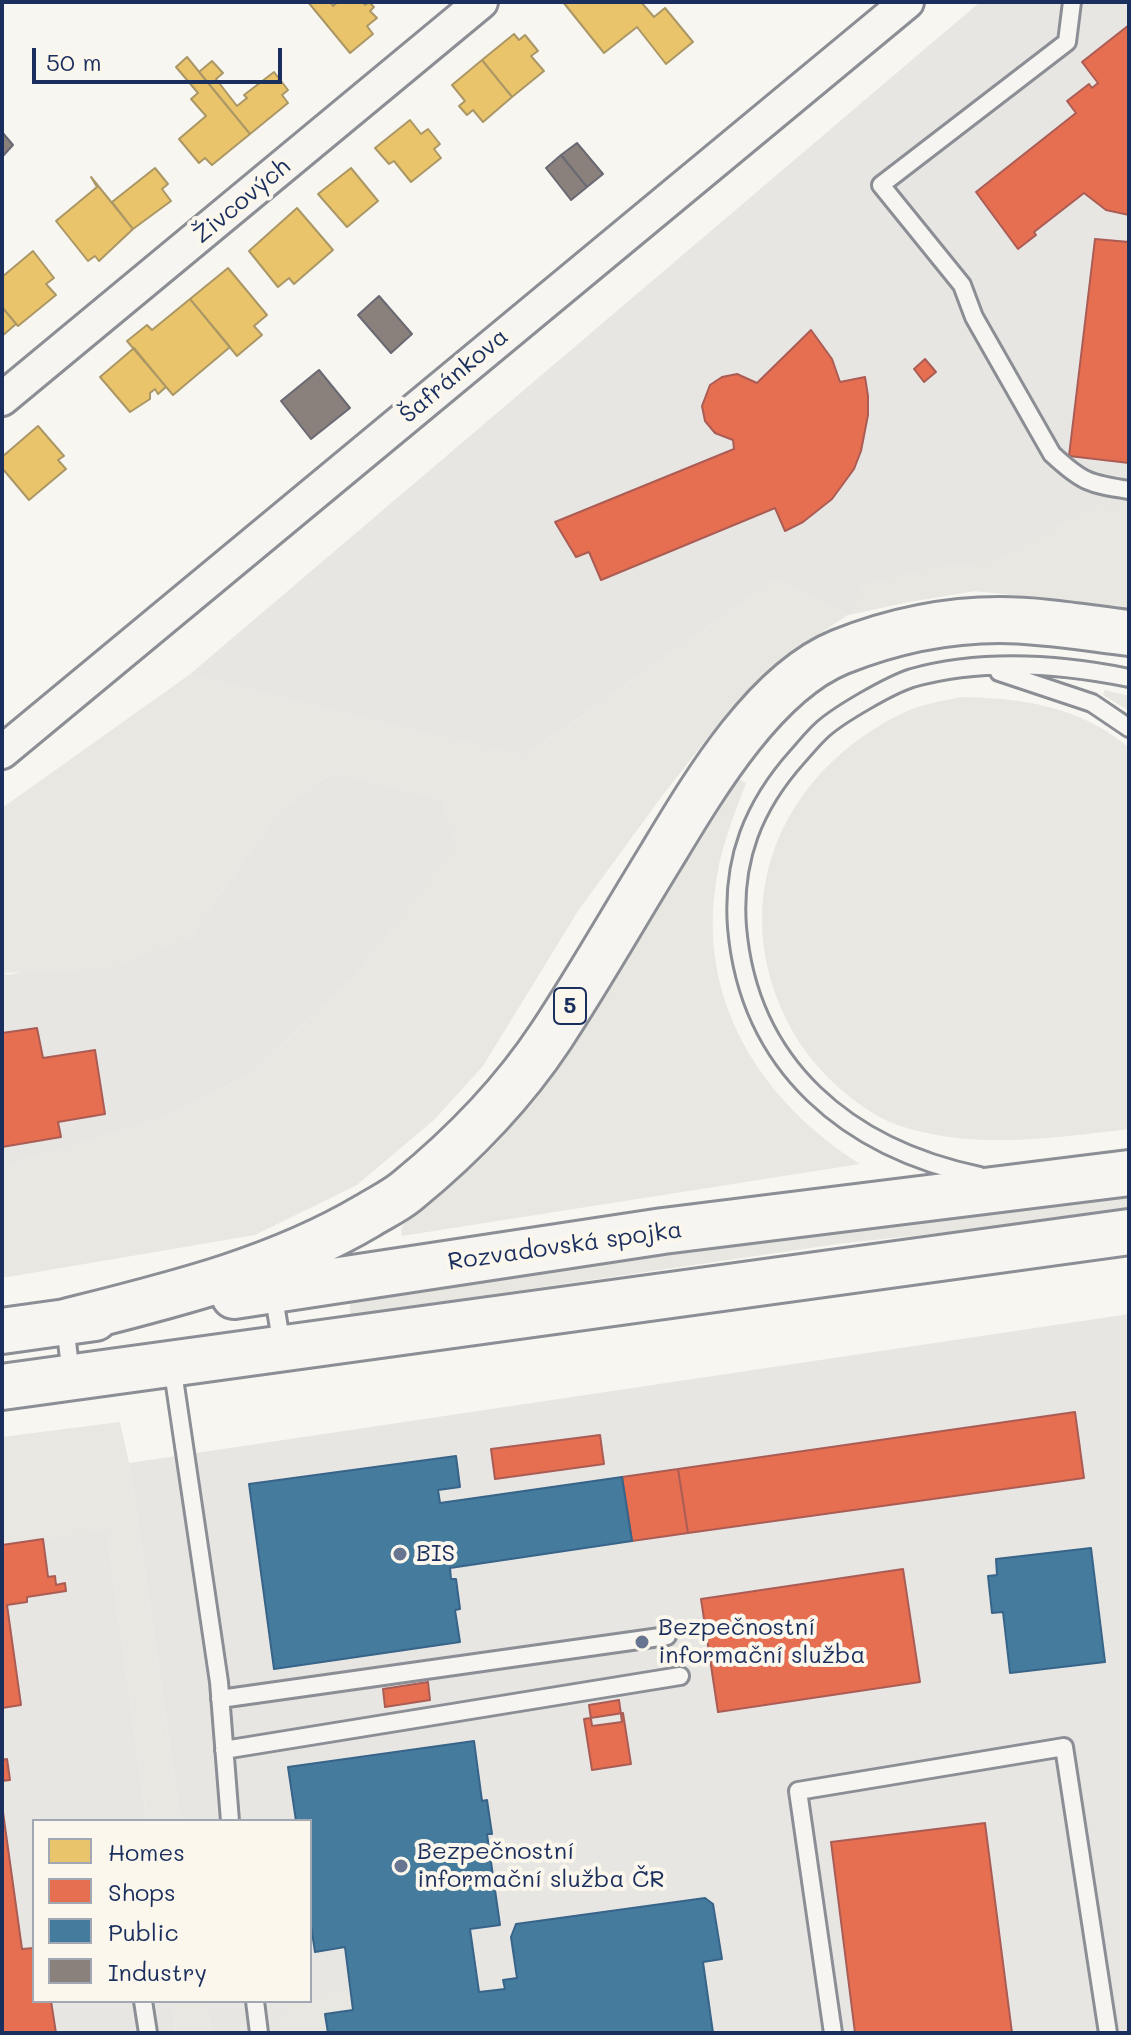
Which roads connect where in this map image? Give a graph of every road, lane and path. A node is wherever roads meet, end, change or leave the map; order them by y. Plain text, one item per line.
1 (481, 2) edge
2 (907, 2) edge
3 (1072, 2) edge
4 (2, 399) edge
5 (1129, 490) edge
6 (1001, 620) junction
7 (1129, 633) edge
8 (1129, 648) edge
9 (983, 666) junction
10 (1129, 678) edge
11 (1129, 728) edge
12 (2, 752) edge
13 (1129, 1173) edge
14 (1074, 1178) junction
15 (1129, 1232) edge
16 (273, 1290) junction
17 (65, 1322) junction
18 (2, 1331) edge
19 (283, 1348) junction
20 (172, 1364) junction
21 (71, 1378) junction
22 (2, 1387) edge
23 (667, 1636) dead end
24 (680, 1676) dead end
25 (220, 1699) junction
26 (224, 1750) junction
27 (230, 1819) edge
28 (143, 2003) edge
29 (255, 2003) edge
30 (148, 2033) edge
31 (259, 2033) edge
32 (833, 2033) edge
33 (1108, 2033) edge

1 - 4 street, Živcových
2 - 12 street, Šafránkova
3 - 5 lane
6 - 7 highway, 5
6 - 8 highway
6 - 17 highway, 5
9 - 10 lane
9 - 11 lane
9 - 14 lane
13 - 14 highway, Rozvadovská spojka
14 - 16 highway, Rozvadovská spojka
15 - 19 highway
16 - 17 highway, Rozvadovská spojka
16 - 19 lane
17 - 18 highway, Rozvadovská spojka / 5
17 - 21 lane
19 - 20 highway
20 - 21 highway
20 - 25 lane
21 - 22 highway
23 - 25 lane
24 - 26 lane
25 - 26 lane
26 - 27 lane
28 - 30 lane
29 - 31 lane
32 - 33 lane

